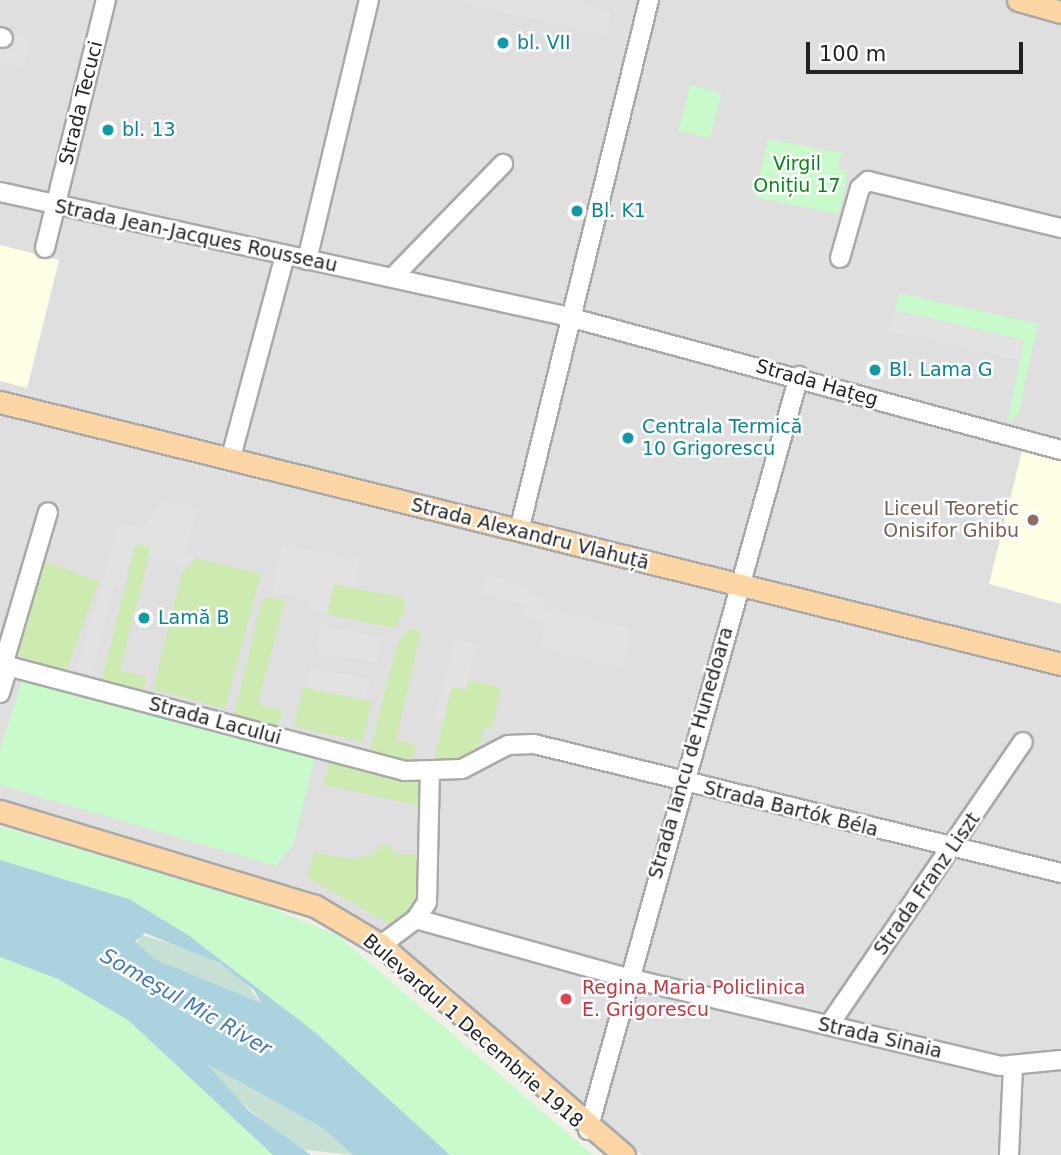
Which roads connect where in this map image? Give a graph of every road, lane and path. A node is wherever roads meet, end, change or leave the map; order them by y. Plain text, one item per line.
1 (106, 0) edge
2 (369, 0) edge
3 (649, 0) edge
4 (1018, 0) edge
5 (1061, 12) edge
6 (503, 164) dead end
7 (0, 192) edge
8 (56, 206) junction
9 (1061, 229) edge
10 (45, 248) dead end
11 (285, 255) junction
12 (840, 258) dead end
13 (307, 260) junction
14 (393, 277) junction
15 (573, 318) junction
16 (799, 376) junction
17 (0, 402) edge
18 (1061, 450) edge
19 (231, 457) junction
20 (48, 512) dead end
21 (519, 531) junction
22 (738, 585) junction
23 (1061, 664) edge
24 (4, 665) edge
25 (0, 694) edge
26 (1023, 742) dead end
27 (430, 774) junction
28 (681, 782) junction
29 (0, 811) edge
30 (953, 848) junction
31 (1061, 873) edge
32 (416, 919) junction
33 (381, 945) junction
34 (628, 978) junction
35 (829, 1025) junction
36 (1061, 1060) edge
37 (1013, 1068) junction
38 (588, 1130) junction
39 (624, 1155) edge
40 (1009, 1155) edge

1 - 8 street, Strada Tecuci
2 - 13 street
3 - 15 street
4 - 5 main road
6 - 14 street
7 - 8 street, Strada Jean-Jacques Rousseau
8 - 10 street
8 - 11 street, Strada Jean-Jacques Rousseau
9 - 12 street
11 - 13 street, Strada Jean-Jacques Rousseau
11 - 19 street
13 - 14 street, Strada Jean-Jacques Rousseau
14 - 15 street, Strada Hațeg
15 - 16 street, Strada Hațeg
15 - 21 street
16 - 18 street, Strada Hațeg
16 - 22 street, Strada Iancu de Hunedoara
17 - 19 main road, Strada Alexandru Vlahuță
19 - 21 main road, Strada Alexandru Vlahuță
20 - 24 street
21 - 22 main road, Strada Alexandru Vlahuță
22 - 23 main road, Strada Alexandru Vlahuță
22 - 28 street, Strada Iancu de Hunedoara
24 - 25 street
24 - 27 street, Strada Lacului
26 - 30 street, Strada Franz Liszt
27 - 28 street, Strada Bartók Béla
27 - 32 street
28 - 30 street, Strada Bartók Béla
28 - 34 street, Strada Iancu de Hunedoara
29 - 33 main road, Bulevardul 1 Decembrie 1918
30 - 31 street, Strada Bartók Béla
30 - 35 street, Strada Franz Liszt
32 - 33 street
32 - 34 street, Strada Sinaia
33 - 38 main road, Bulevardul 1 Decembrie 1918
34 - 35 street, Strada Sinaia
34 - 38 street, Strada Iancu de Hunedoara
35 - 37 street, Strada Sinaia
36 - 37 street, Strada Sinaia
37 - 40 street
38 - 39 main road, Bulevardul 1 Decembrie 1918

